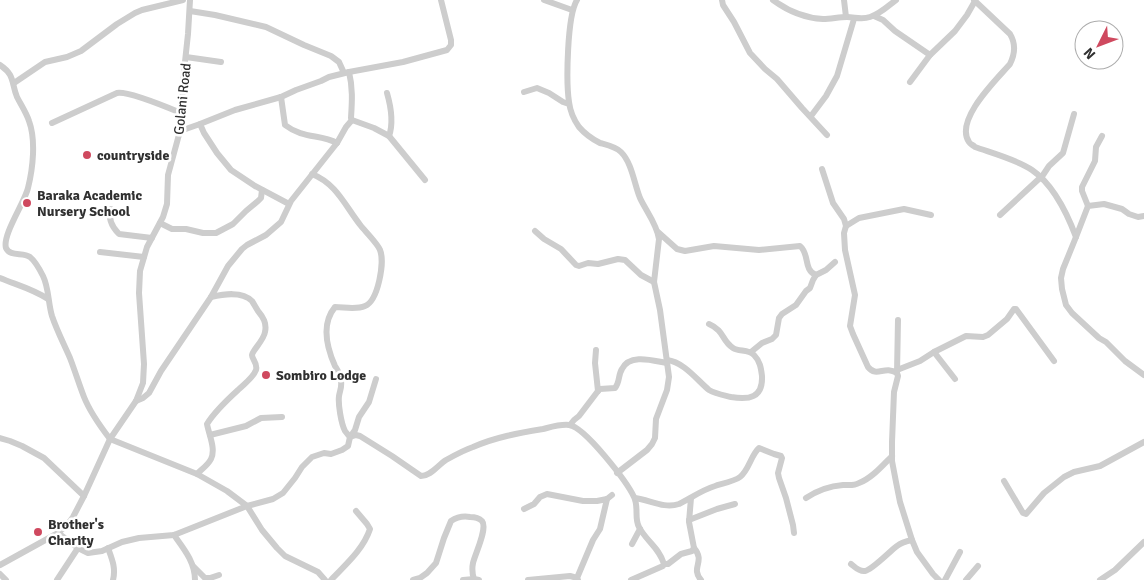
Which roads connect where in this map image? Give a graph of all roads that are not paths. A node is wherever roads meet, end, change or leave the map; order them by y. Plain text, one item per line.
1 (183, 0) edge
2 (190, 0) edge
3 (441, 0) edge
4 (544, 0) edge
5 (577, 0) edge
6 (722, 0) edge
7 (773, 0) edge
8 (844, 0) edge
9 (896, 0) edge
10 (974, 1) edge
11 (572, 10) junction
12 (190, 11) junction
13 (874, 16) junction
14 (846, 17) junction
15 (854, 18) junction
16 (930, 55) junction
17 (186, 57) junction
18 (220, 62) dead end
19 (0, 65) edge
20 (346, 72) junction
21 (910, 82) dead end
22 (14, 83) junction
23 (387, 92) dead end
24 (524, 92) dead end
25 (281, 97) junction
26 (569, 104) junction
27 (181, 113) junction
28 (1074, 114) dead end
29 (811, 116) junction
30 (352, 120) junction
31 (52, 123) dead end
32 (200, 124) junction
33 (180, 131) junction
34 (827, 135) dead end
35 (389, 136) junction
36 (1102, 136) dead end
37 (337, 143) junction
38 (822, 169) dead end
39 (312, 174) junction
40 (1041, 178) junction
41 (425, 180) dead end
42 (262, 190) junction
43 (289, 204) junction
44 (1088, 206) junction
45 (111, 209) dead end
46 (931, 215) dead end
47 (1000, 215) dead end
48 (1144, 216) edge
49 (160, 223) junction
50 (846, 226) junction
51 (535, 231) dead end
52 (658, 232) junction
53 (1076, 237) junction
54 (152, 238) junction
55 (100, 252) dead end
56 (144, 257) junction
57 (835, 262) dead end
58 (816, 275) junction
59 (0, 278) edge
60 (654, 282) junction
61 (211, 297) junction
62 (48, 299) junction
63 (898, 320) dead end
64 (709, 324) dead end
65 (596, 350) dead end
66 (751, 352) junction
67 (934, 352) junction
68 (1054, 361) dead end
69 (667, 362) junction
70 (897, 372) junction
71 (1144, 375) edge
72 (955, 378) dead end
73 (376, 379) dead end
74 (598, 391) junction
75 (136, 400) junction
76 (282, 417) dead end
77 (570, 425) junction
78 (210, 435) junction
79 (350, 437) junction
80 (0, 438) edge
81 (110, 439) junction
82 (1144, 442) edge
83 (892, 456) junction
84 (617, 473) junction
85 (198, 474) junction
86 (1004, 481) dead end
87 (84, 496) junction
88 (635, 498) junction
89 (691, 498) junction
90 (806, 498) dead end
91 (735, 504) dead end
92 (247, 506) junction
93 (524, 509) dead end
94 (356, 511) dead end
95 (690, 520) junction
96 (640, 529) junction
97 (58, 533) junction
98 (794, 533) dead end
99 (174, 535) junction
100 (912, 540) junction
101 (1144, 542) edge
102 (632, 544) dead end
103 (78, 548) junction
104 (108, 548) junction
105 (694, 548) junction
106 (960, 552) dead end
107 (664, 564) junction
108 (851, 564) dead end
109 (0, 565) edge
110 (194, 566) junction
111 (978, 566) dead end
112 (0, 574) edge
113 (219, 575) dead end
114 (476, 579) edge
115 (577, 579) edge
116 (6, 580) edge
117 (57, 580) edge
118 (113, 580) edge
119 (195, 580) edge
120 (325, 580) edge
121 (331, 580) edge
122 (413, 580) edge
123 (463, 580) edge
124 (528, 580) edge
125 (631, 580) edge
126 (702, 580) edge
127 (939, 580) edge
128 (945, 580) edge
129 (966, 580) edge
130 (1100, 580) edge

1 - 22 street
2 - 12 street, Golani Road
3 - 20 street
4 - 11 street
5 - 11 street
6 - 29 street
7 - 14 street
8 - 14 street
9 - 13 street
10 - 16 street
10 - 40 street
11 - 26 street
12 - 17 street, Golani Road
12 - 20 street
13 - 15 street
13 - 16 street
14 - 15 street
15 - 29 street
16 - 21 street
17 - 18 street
17 - 27 street, Golani Road
19 - 22 street
20 - 25 street
20 - 30 street
22 - 62 street
23 - 35 street
24 - 26 street
25 - 32 street
25 - 37 street
26 - 52 street
27 - 31 street
27 - 33 street, Golani Road
28 - 40 street
29 - 34 street
30 - 35 street
30 - 37 street, Golani Road
32 - 33 street
32 - 42 street
33 - 49 street, Golani Road
35 - 41 street
36 - 44 street
37 - 39 street, Golani Road
38 - 50 street
39 - 43 street, Golani Road
39 - 79 street
40 - 47 street
40 - 53 street
42 - 43 street
42 - 49 street
43 - 61 street, Golani Road
44 - 48 street
44 - 53 street
45 - 54 street
46 - 50 street
49 - 54 street, Golani Road
50 - 70 street
51 - 60 street
52 - 58 street
52 - 60 street
53 - 71 street
54 - 56 street, Golani Road
55 - 56 street
56 - 75 street, Golani Road
57 - 58 street
58 - 66 street
59 - 62 street
60 - 69 street
61 - 75 street, Golani Road
61 - 78 street
62 - 81 street
63 - 70 street
64 - 66 street
65 - 74 street
66 - 69 street
67 - 68 street
67 - 70 street
67 - 72 street
69 - 74 street
69 - 84 street
70 - 83 street
73 - 79 street
74 - 77 street
75 - 81 street, Golani Road
76 - 78 street
77 - 79 street
77 - 84 street
78 - 85 street
79 - 92 street
80 - 87 street
81 - 85 street
81 - 87 street, Golani Road
82 - 86 street
83 - 90 street
83 - 100 street
84 - 88 street
85 - 92 street
87 - 97 street, Golani Road
88 - 89 street
88 - 96 street
89 - 95 street
89 - 98 street
91 - 95 street
92 - 99 street
92 - 120 street
93 - 115 street
94 - 121 street
95 - 105 street
96 - 102 street
96 - 107 street
97 - 103 street
97 - 109 street, Golani Road
99 - 104 street
99 - 110 street
100 - 108 street
100 - 127 street
101 - 130 street
103 - 104 street
103 - 117 street
104 - 118 street
105 - 107 street
105 - 126 street
106 - 128 street
107 - 125 street
110 - 113 street
110 - 119 street
111 - 129 street
112 - 116 street
114 - 122 street
114 - 123 street
115 - 124 street

